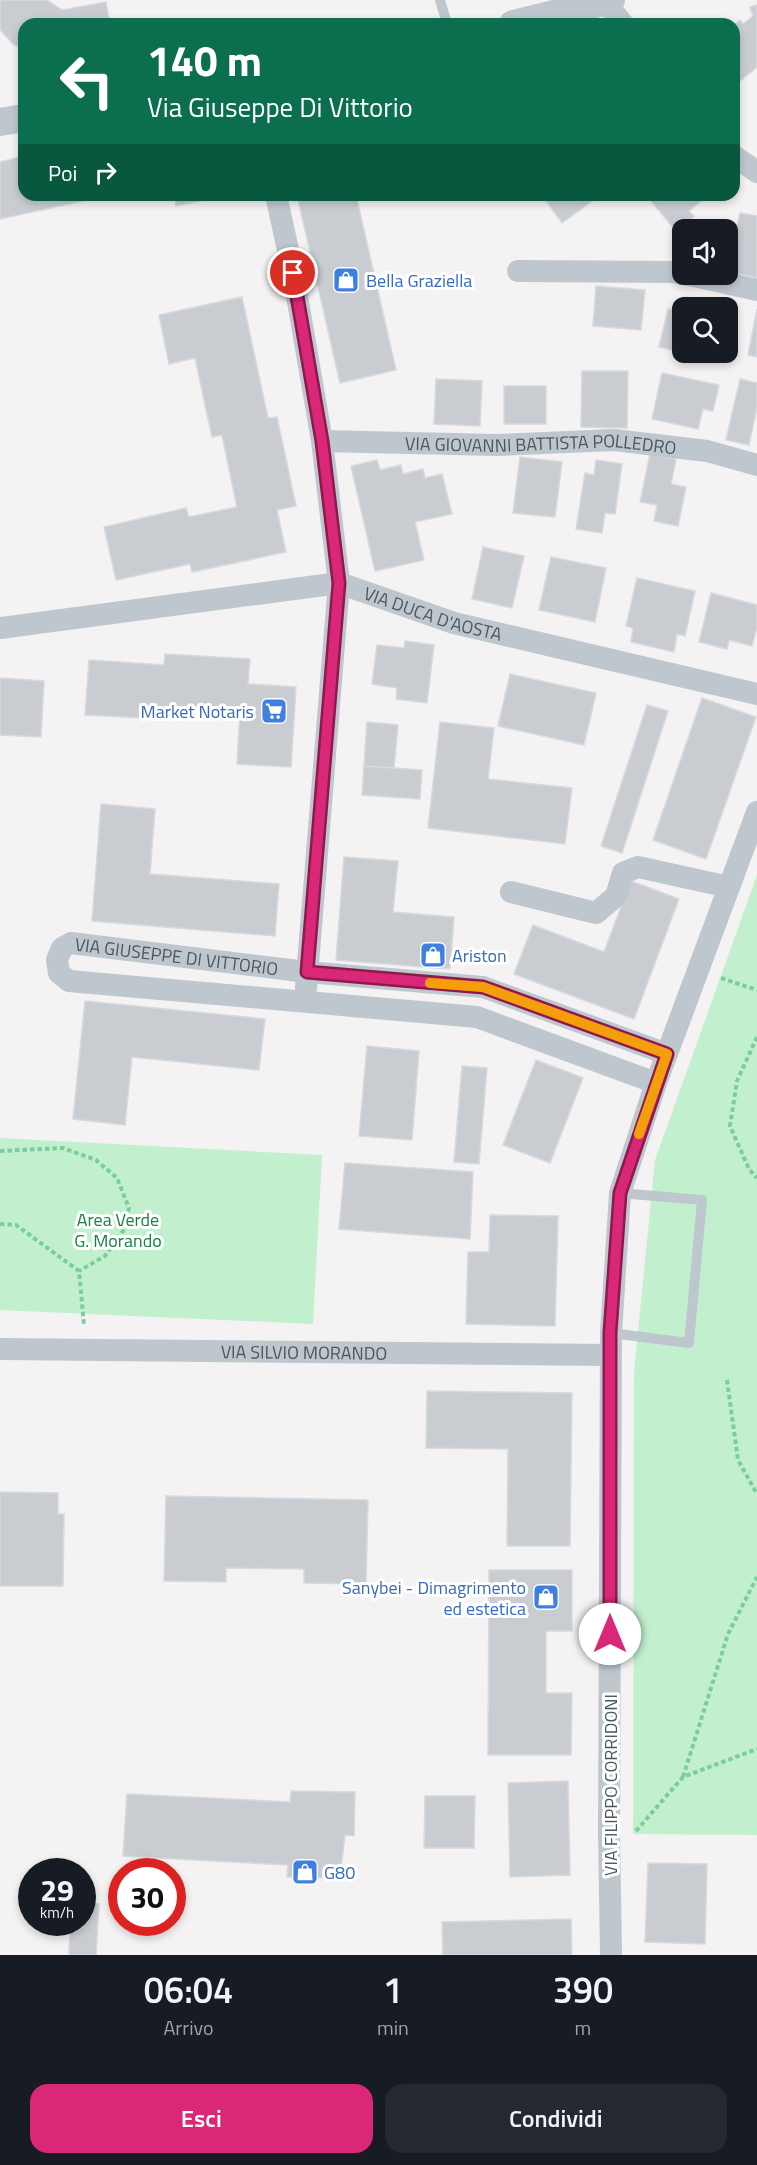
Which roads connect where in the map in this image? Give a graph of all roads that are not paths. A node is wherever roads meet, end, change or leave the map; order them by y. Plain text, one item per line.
1 (440, 0) edge
2 (608, 1) edge
3 (445, 18) edge
4 (538, 18) edge
5 (619, 18) edge
6 (18, 119) edge
7 (0, 122) edge
8 (740, 160) edge
9 (757, 172) edge
10 (277, 201) edge
11 (518, 271) dead end
12 (672, 272) edge
13 (734, 285) edge
14 (757, 290) edge
15 (322, 441) junction
16 (757, 465) edge
17 (339, 583) junction
18 (0, 628) edge
19 (757, 694) edge
20 (757, 812) edge
21 (729, 887) junction
22 (511, 892) dead end
23 (307, 972) junction
24 (305, 1002) junction
25 (667, 1054) junction
26 (656, 1083) junction
27 (620, 1193) junction
28 (610, 1344) junction
29 (0, 1349) edge
30 (611, 1955) edge

1 - 3 lane
2 - 4 street
2 - 5 street
6 - 7 street
8 - 9 street
10 - 15 street
11 - 12 street
13 - 14 street
15 - 16 street, VIA GIOVANNI BATTISTA POLLEDRO
15 - 17 street
17 - 18 street, VIA DUCA D'AOSTA
17 - 19 street, VIA DUCA D'AOSTA
17 - 23 street
20 - 21 street, VIA FILIPPO CORRIDONI
21 - 22 street
21 - 25 street, VIA FILIPPO CORRIDONI
23 - 24 street
23 - 24 street, VIA GIUSEPPE DI VITTORIO
23 - 25 street, VIA GIUSEPPE DI VITTORIO
24 - 26 street, VIA GIUSEPPE DI VITTORIO
25 - 26 street, VIA FILIPPO CORRIDONI
26 - 27 street, VIA FILIPPO CORRIDONI
27 - 28 street, VIA FILIPPO CORRIDONI
27 - 28 lane
28 - 29 street, VIA SILVIO MORANDO
28 - 30 street, VIA FILIPPO CORRIDONI

